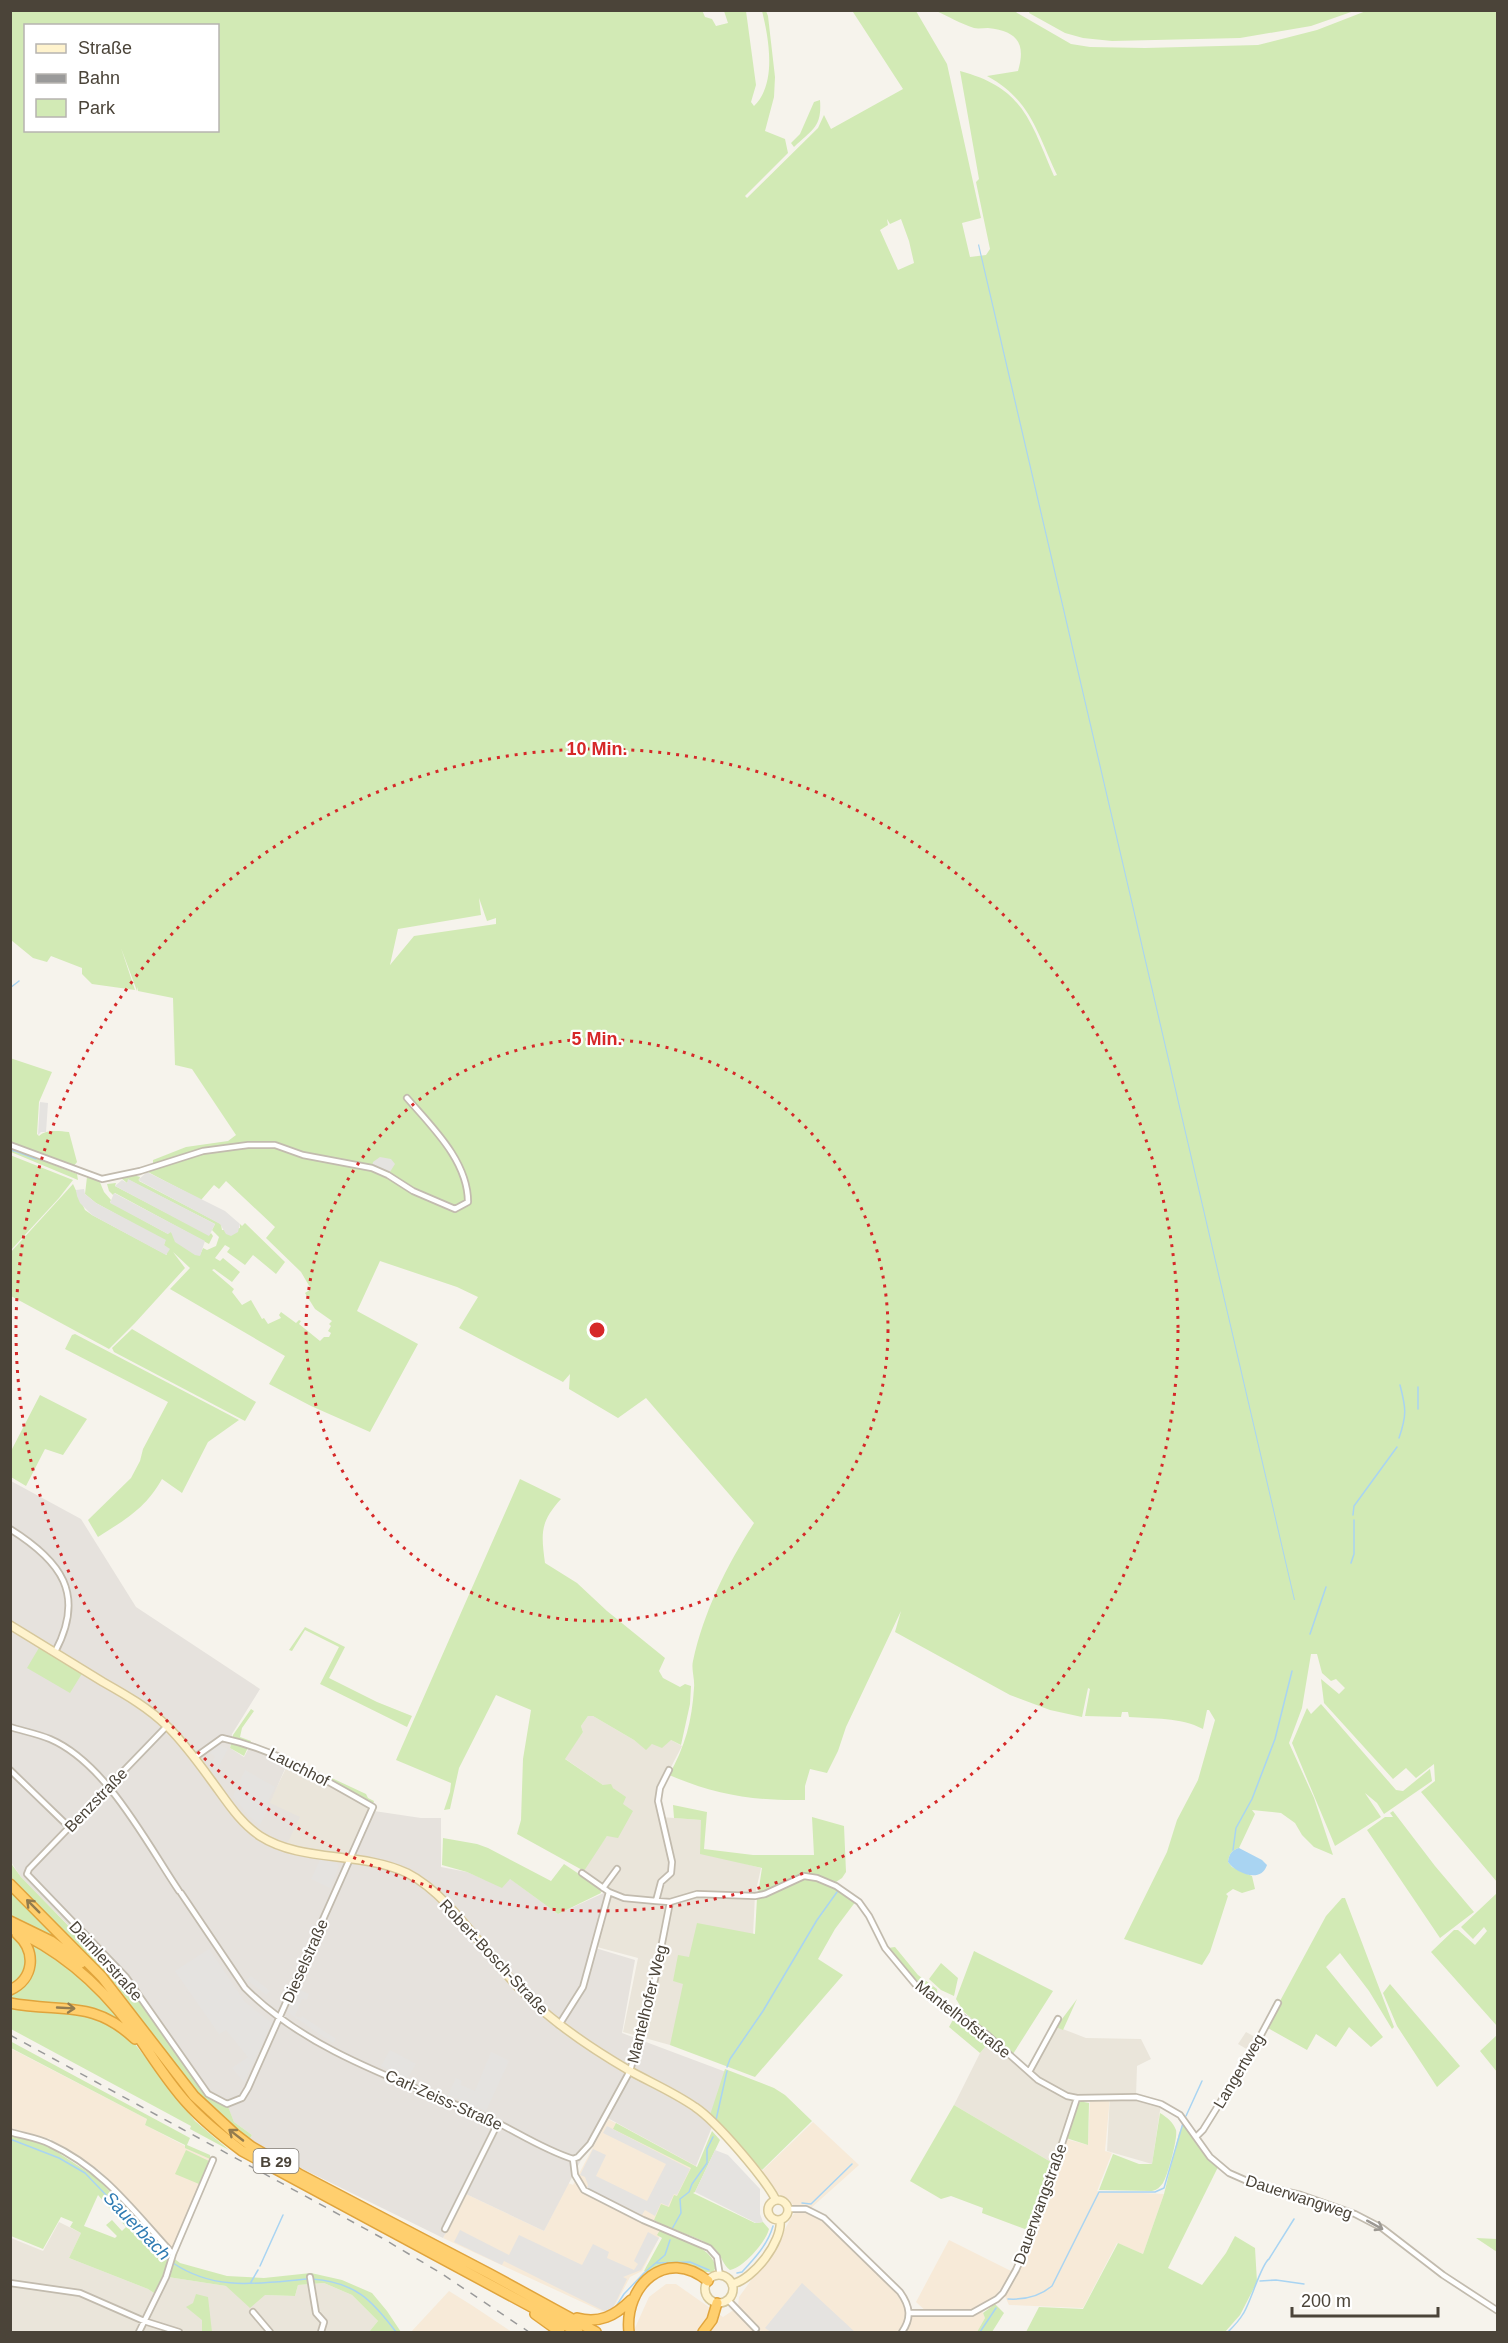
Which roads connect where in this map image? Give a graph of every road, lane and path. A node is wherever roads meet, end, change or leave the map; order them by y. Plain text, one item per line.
1 (407, 1098) dead end
2 (10, 1145) edge
3 (10, 1529) edge
4 (10, 1625) edge
5 (55, 1652) junction
6 (167, 1726) junction
7 (10, 1727) edge
8 (194, 1758) junction
9 (10, 1770) edge
10 (669, 1770) dead end
11 (109, 1786) junction
12 (373, 1808) joint
13 (69, 1827) junction
14 (350, 1857) junction
15 (617, 1869) dead end
16 (582, 1873) dead end
17 (27, 1874) joint
18 (10, 1884) edge
19 (603, 1888) junction
20 (609, 1892) junction
21 (656, 1901) junction
22 (670, 1902) junction
23 (10, 1921) edge
24 (10, 1929) edge
25 (110, 1988) junction
26 (10, 1990) edge
27 (10, 2003) edge
28 (1278, 2003) dead end
29 (280, 2017) junction
30 (1058, 2019) dead end
31 (559, 2025) junction
32 (153, 2058) junction
33 (630, 2071) junction
34 (1029, 2072) junction
35 (1077, 2098) junction
36 (227, 2104) joint
37 (498, 2123) junction
38 (10, 2132) edge
39 (1197, 2136) junction
40 (573, 2159) junction
41 (213, 2160) dead end
42 (776, 2200) junction
43 (788, 2209) junction
44 (780, 2220) junction
45 (446, 2229) dead end
46 (173, 2255) junction
47 (720, 2276) junction
48 (310, 2279) dead end
49 (708, 2281) junction
50 (10, 2283) edge
51 (732, 2284) junction
52 (502, 2290) junction
53 (633, 2298) junction
54 (728, 2300) junction
55 (717, 2303) junction
56 (557, 2311) junction
57 (1497, 2311) edge
58 (253, 2312) dead end
59 (909, 2313) junction
60 (144, 2321) junction
61 (756, 2329) dead end
62 (139, 2332) edge
63 (178, 2332) edge
64 (270, 2332) edge
65 (321, 2332) edge
66 (560, 2332) edge
67 (578, 2332) edge
68 (597, 2332) edge
69 (629, 2332) edge
70 (703, 2332) edge
71 (902, 2332) edge

1 - 2 street
3 - 5 street
4 - 5 street, Robert-Bosch-Straße
5 - 6 street, Robert-Bosch-Straße
6 - 8 street, Robert-Bosch-Straße
6 - 11 street, Benzstraße
7 - 11 street, Carl-Zeiss-Straße
8 - 12 street, Lauchhof
8 - 14 street, Robert-Bosch-Straße
9 - 13 street
10 - 21 street
11 - 13 street, Benzstraße
11 - 29 street, Carl-Zeiss-Straße
12 - 14 street, Dieselstraße
13 - 17 street, Benzstraße
14 - 29 street, Dieselstraße
14 - 31 street, Robert-Bosch-Straße
15 - 19 street
16 - 19 street
17 - 36 street, Daimlerstraße
25 -> 18 highway
19 - 20 street
20 - 21 street
20 - 31 street
21 - 22 street
22 - 33 street, Mantelhofer Weg
22 - 34 street, Mantelhofstraße
23 - 25 highway, B 29
24 - 26 highway
24 - 32 highway, B 29
56 -> 25 highway, B 29
27 -> 32 highway, B 29
28 - 39 street, Langertweg
29 - 36 street, Dieselstraße
29 - 37 street, Carl-Zeiss-Straße
30 - 34 street
31 - 33 street, Robert-Bosch-Straße
32 - 52 highway, B 29
33 - 40 street, Mantelhofer Weg
33 - 42 street, Robert-Bosch-Straße
34 - 35 street, Mantelhofstraße
35 - 39 street, Mantelhofstraße
35 - 59 street, Dauerwangstraße
37 - 40 street, Carl-Zeiss-Straße
37 - 45 street
38 - 46 street
39 -> 57 street, Dauerwangweg
40 - 47 street
41 - 46 street
42 - 43 street, Robert-Bosch-Straße
42 - 44 street, Robert-Bosch-Straße
43 - 44 street
43 - 59 street
44 - 51 street
46 - 60 street
47 - 49 street
47 - 51 street
48 - 65 street
49 - 53 highway
49 - 55 street
50 - 60 street
51 - 54 street
52 - 66 highway
52 - 67 highway, B 29
53 - 56 highway
53 - 69 highway
54 - 55 street
54 - 61 street
55 - 70 highway
56 - 68 highway, B 29
58 - 64 street
59 - 71 street
60 - 62 street
60 - 63 street

